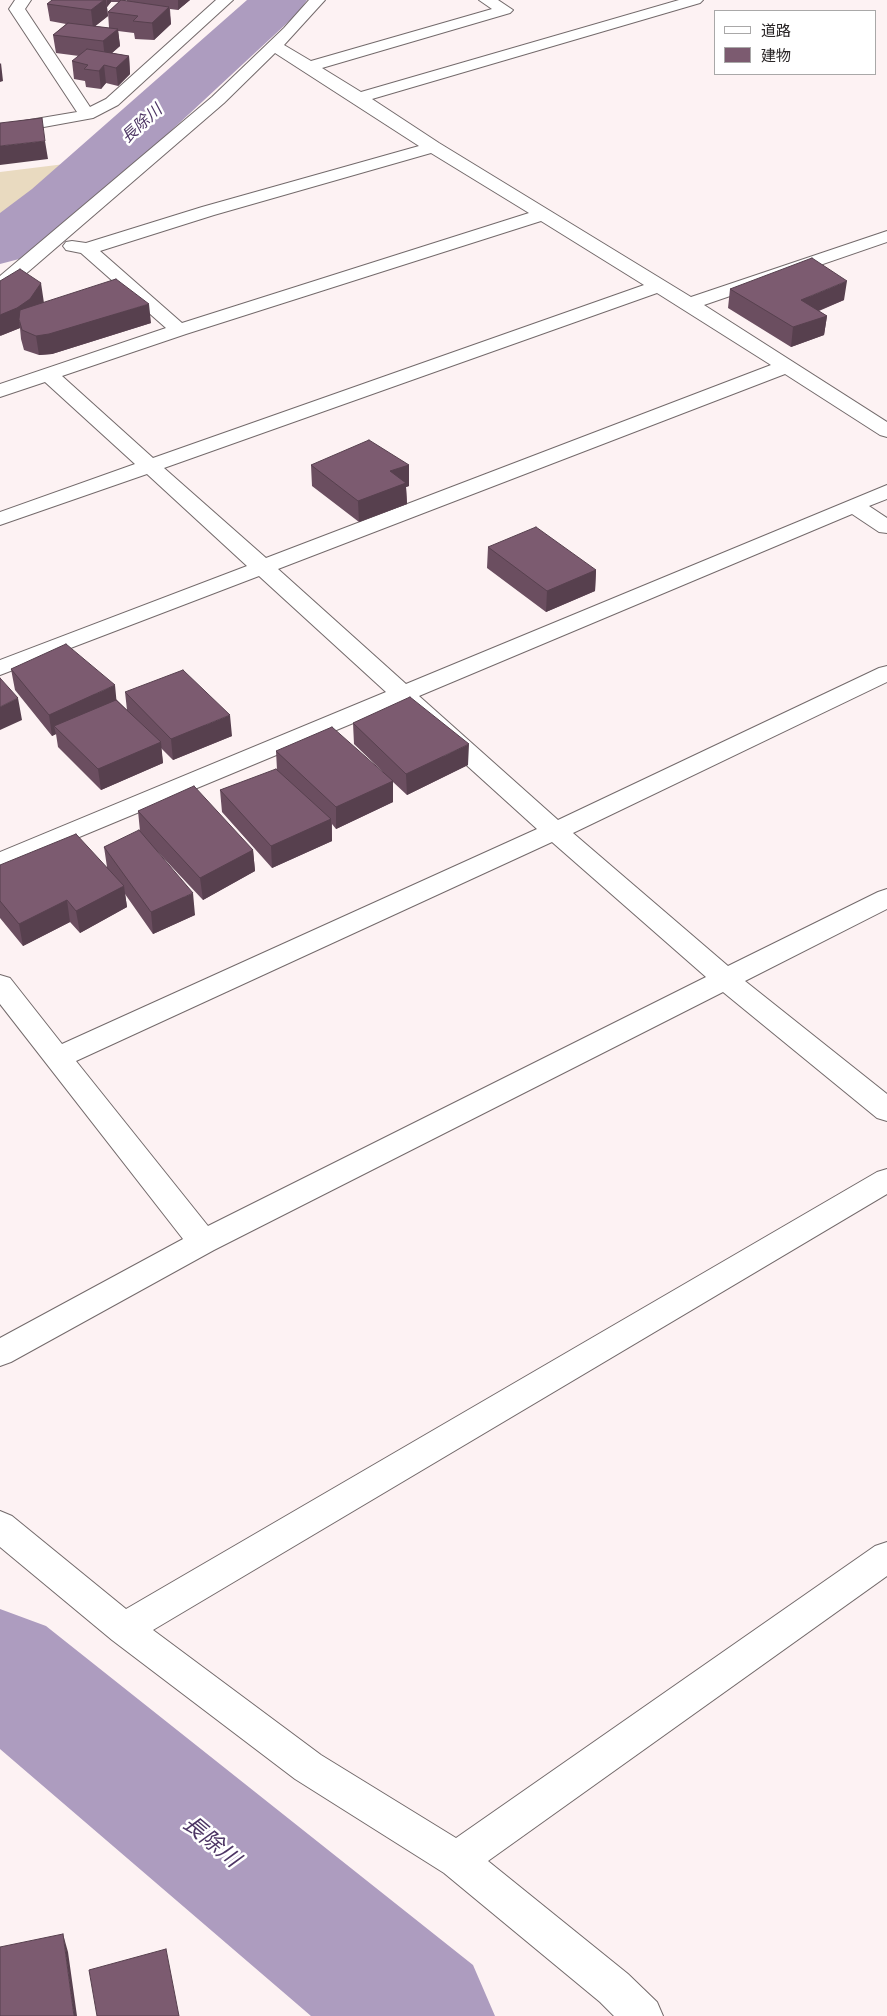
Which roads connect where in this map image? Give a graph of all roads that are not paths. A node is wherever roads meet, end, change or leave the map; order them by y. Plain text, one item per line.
1 (23, 0) edge
2 (225, 0) edge
3 (317, 0) edge
4 (487, 0) edge
5 (695, 0) edge
6 (671, 3) edge
7 (273, 45) junction
8 (309, 67) junction
9 (359, 98) junction
10 (87, 115) junction
11 (0, 130) edge
12 (433, 147) junction
13 (545, 214) junction
14 (887, 236) edge
15 (54, 241) junction
16 (87, 249) junction
17 (0, 286) edge
18 (658, 286) junction
19 (688, 304) junction
20 (179, 330) junction
21 (785, 367) junction
22 (49, 375) junction
23 (0, 391) edge
24 (887, 431) edge
25 (150, 465) junction
26 (887, 491) edge
27 (853, 505) junction
28 (0, 519) edge
29 (887, 527) edge
30 (263, 568) junction
31 (0, 668) edge
32 (887, 673) edge
33 (402, 694) junction
34 (555, 831) junction
35 (0, 862) edge
36 (887, 898) edge
37 (724, 978) junction
38 (0, 985) edge
39 (56, 1058) junction
40 (887, 1110) edge
41 (887, 1180) edge
42 (203, 1242) junction
43 (0, 1352) edge
44 (0, 1526) edge
45 (887, 1557) edge
46 (124, 1628) junction
47 (457, 1860) junction
48 (643, 2016) edge

1 - 10 street
2 - 10 street
3 - 7 street
4 - 8 street
5 - 6 street
6 - 9 street
7 - 8 street
7 - 15 street
8 - 9 street
9 - 12 street
10 - 11 street
12 - 13 street
12 - 16 street
13 - 18 street
13 - 20 street
14 - 19 street
15 - 16 street
15 - 17 street
16 - 20 street
18 - 19 street
18 - 25 street
19 - 21 street
20 - 22 street
21 - 24 street
21 - 30 street
22 - 23 street
22 - 25 street
25 - 28 street
25 - 30 street
26 - 27 street
27 - 29 street
27 - 33 street
30 - 31 street
30 - 33 street
32 - 34 street
33 - 34 street
33 - 35 street
34 - 37 street
34 - 39 street
36 - 37 street
37 - 40 street
37 - 42 street
38 - 39 street
39 - 42 street
41 - 46 street
42 - 43 street
44 - 46 street
45 - 47 street
46 - 47 street
47 - 48 street

